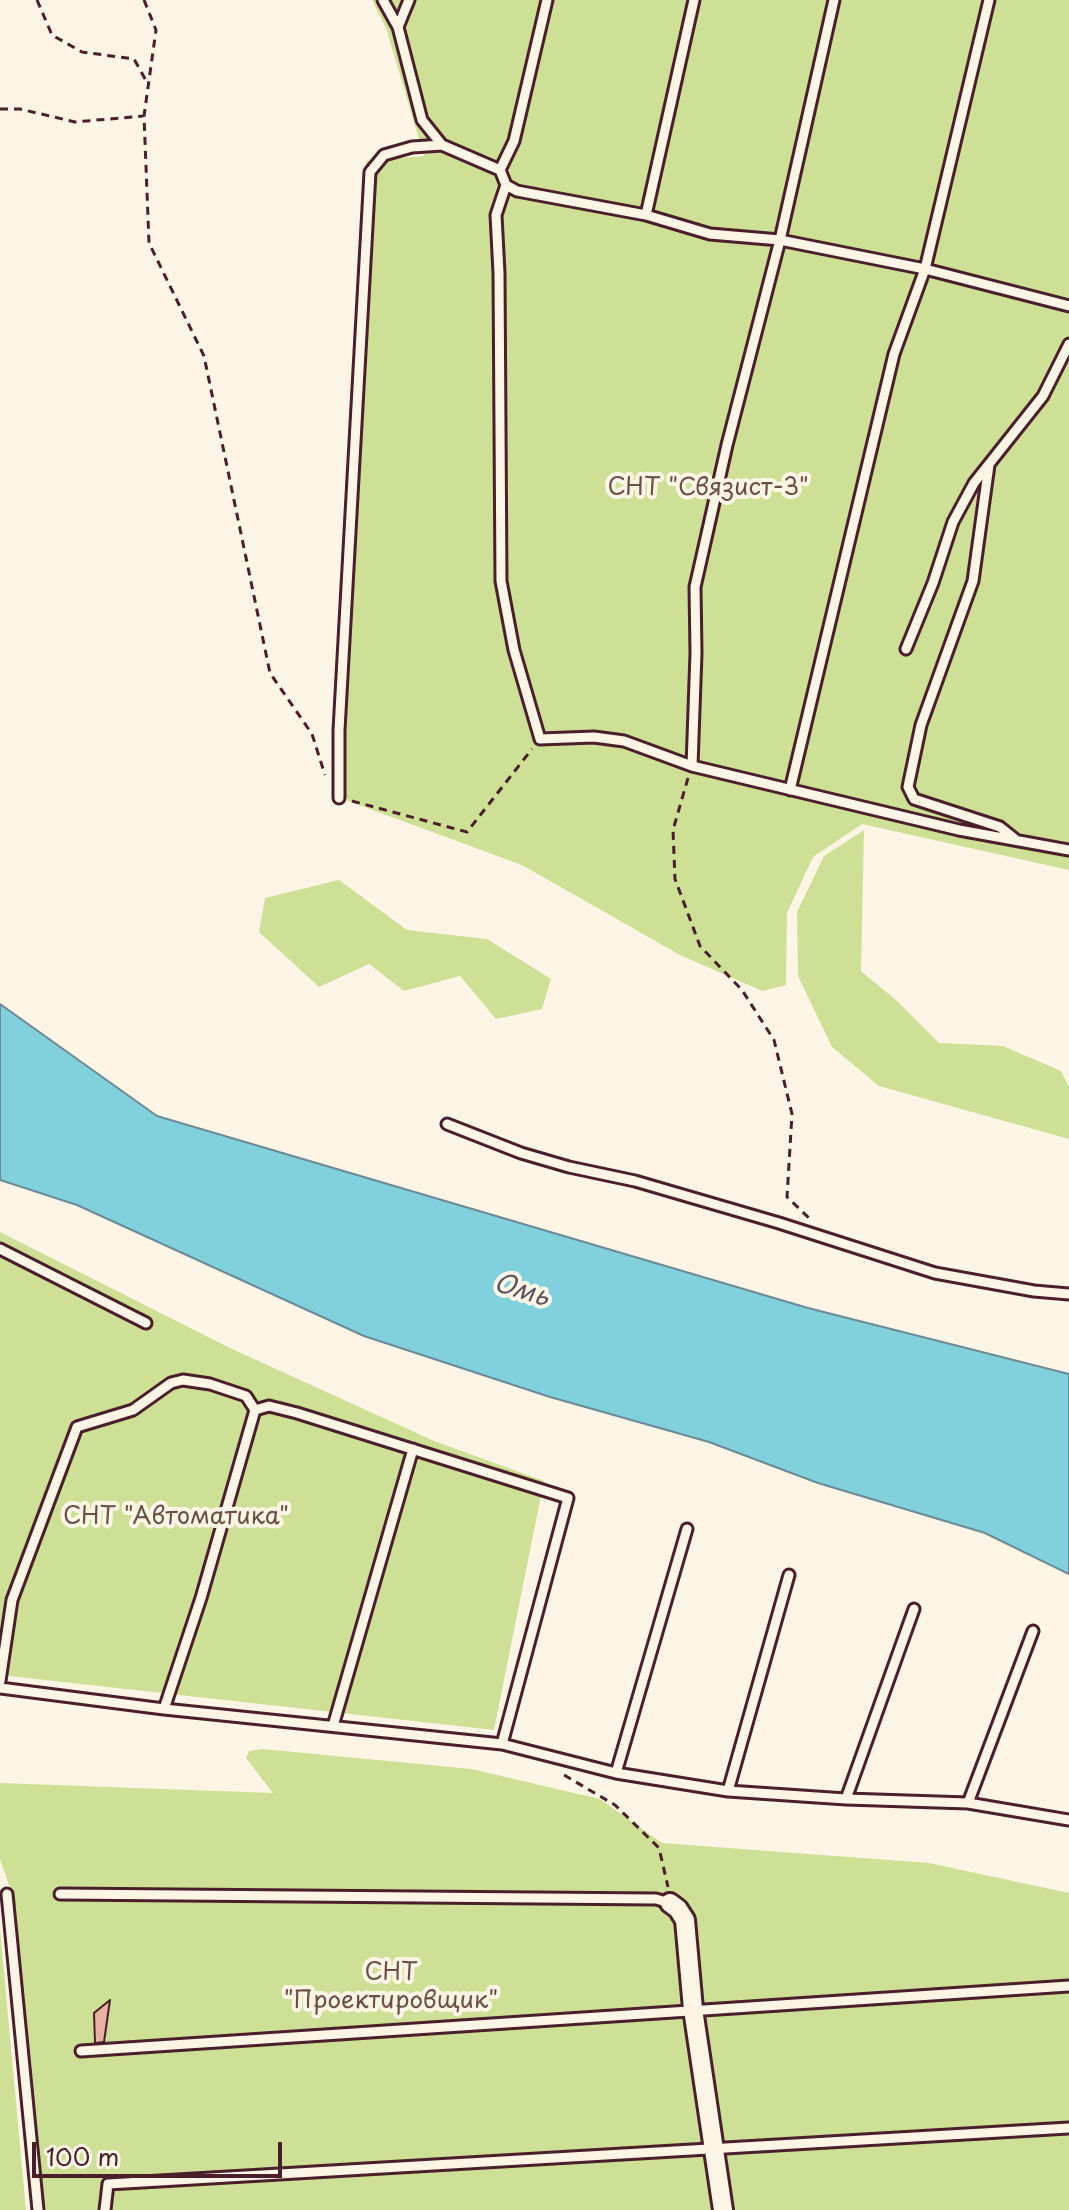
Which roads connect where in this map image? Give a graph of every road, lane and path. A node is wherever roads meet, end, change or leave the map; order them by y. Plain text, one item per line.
1 (37, 0) edge
2 (144, 0) edge
3 (383, 0) edge
4 (409, 0) edge
5 (547, 0) edge
6 (694, 0) edge
7 (834, 0) edge
8 (989, 0) edge
9 (398, 27) junction
10 (149, 86) junction
11 (0, 109) edge
12 (144, 116) junction
13 (442, 145) junction
14 (500, 170) junction
15 (506, 185) junction
16 (646, 215) junction
17 (780, 240) junction
18 (925, 269) junction
19 (1069, 305) edge
20 (1069, 344) edge
21 (989, 465) junction
22 (906, 649) dead end
23 (540, 739) junction
24 (692, 766) junction
25 (790, 790) junction
26 (339, 798) junction
27 (1016, 841) junction
28 (1069, 850) edge
29 (447, 1124) dead end
30 (828, 1238) junction
31 (0, 1249) edge
32 (1069, 1294) edge
33 (146, 1323) dead end
34 (255, 1410) junction
35 (413, 1449) junction
36 (687, 1529) dead end
37 (789, 1575) dead end
38 (914, 1609) dead end
39 (1033, 1631) dead end
40 (0, 1681) edge
41 (0, 1688) edge
42 (164, 1709) junction
43 (333, 1726) junction
44 (502, 1744) junction
45 (616, 1773) junction
46 (563, 1774) dead end
47 (728, 1791) junction
48 (846, 1799) junction
49 (968, 1803) junction
50 (1069, 1820) edge
51 (7, 1894) dead end
52 (60, 1894) dead end
53 (670, 1903) junction
54 (1069, 1986) edge
55 (693, 2009) junction
56 (81, 2051) dead end
57 (1069, 2128) edge
58 (714, 2148) junction
59 (38, 2210) edge
60 (105, 2210) edge
61 (723, 2210) edge

1 - 10 path
2 - 10 path
3 - 9 lane
4 - 9 lane
5 - 14 lane
6 - 16 lane
7 - 17 lane
8 - 18 lane
9 - 13 lane
10 - 12 path
11 - 12 path
12 - 26 path
13 - 14 lane
13 - 26 lane
14 - 15 lane
15 - 16 lane
15 - 23 lane
16 - 17 lane
17 - 18 lane
17 - 24 lane
18 - 19 lane
18 - 25 lane
20 - 21 lane
21 - 22 lane
21 - 27 lane
23 - 24 lane
23 - 26 path
24 - 25 lane
24 - 30 path
25 - 27 lane
27 - 28 lane
29 - 30 lane
30 - 32 lane
31 - 33 lane
34 - 35 lane
34 - 40 lane
34 - 42 lane
35 - 43 lane
35 - 44 lane
36 - 45 lane
37 - 47 lane
38 - 48 lane
39 - 49 lane
41 - 42 lane
42 - 43 lane
43 - 44 lane
44 - 45 lane
45 - 47 lane
46 - 53 path
47 - 48 lane
48 - 49 lane
49 - 50 lane
51 - 59 lane
52 - 53 lane
53 - 55 street
54 - 55 lane
55 - 56 lane
55 - 58 street
57 - 58 lane
58 - 60 lane
58 - 61 street

